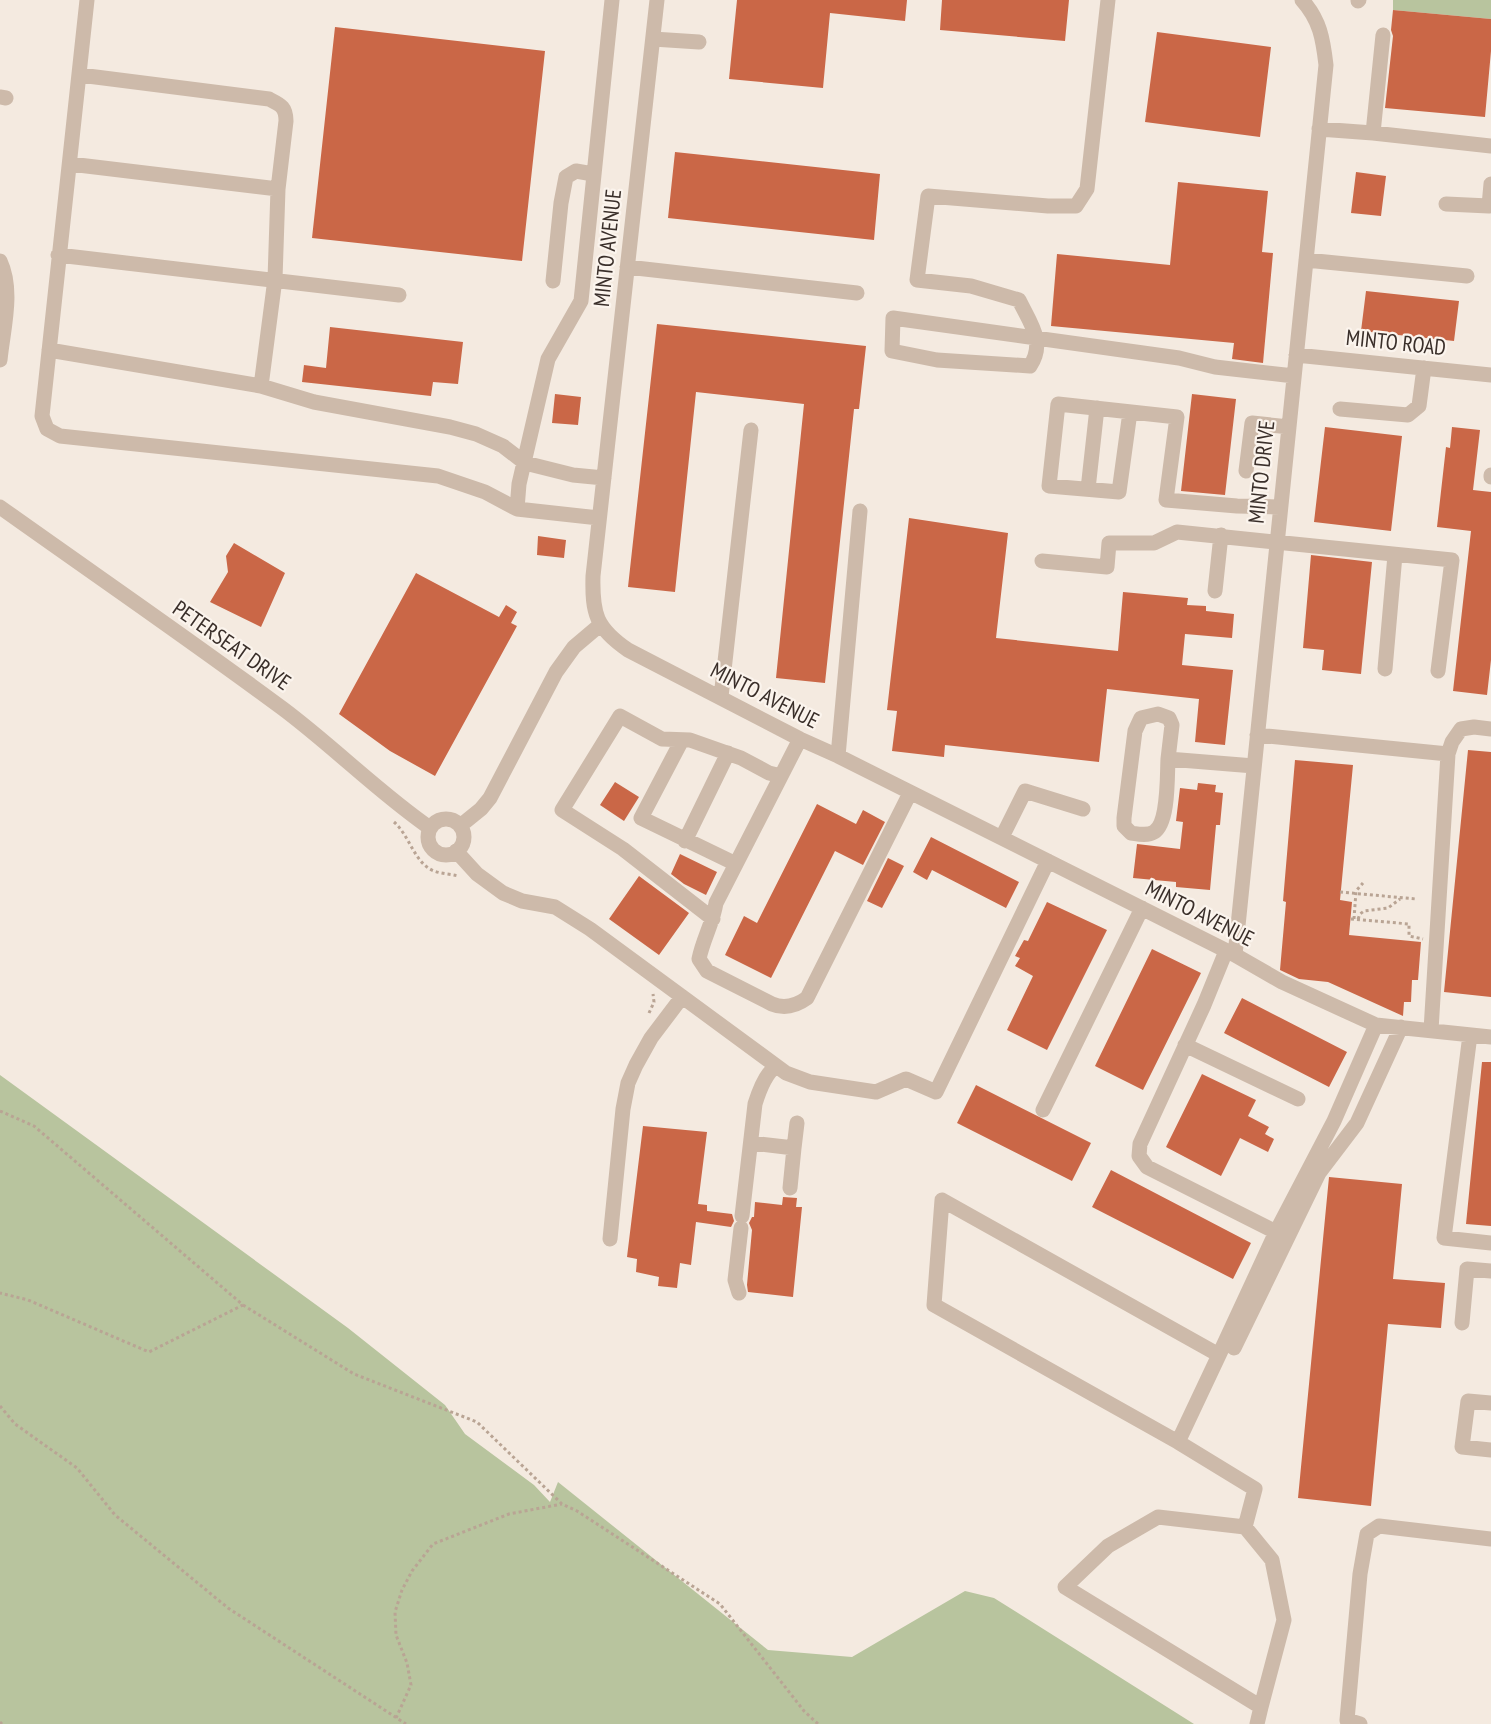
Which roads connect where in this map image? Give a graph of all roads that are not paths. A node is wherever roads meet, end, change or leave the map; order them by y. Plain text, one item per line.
1 (87, 0) edge
2 (612, 0) edge
3 (657, 0) edge
4 (1108, 0) edge
5 (1302, 0) edge
6 (1383, 35) dead end
7 (653, 39) junction
8 (699, 42) dead end
9 (80, 75) junction
10 (1319, 129) junction
11 (1373, 133) junction
12 (1491, 146) edge
13 (70, 164) junction
14 (593, 174) junction
15 (1491, 184) edge
16 (278, 189) junction
17 (1446, 204) dead end
18 (58, 255) junction
19 (1306, 260) junction
20 (0, 261) edge
21 (627, 267) junction
22 (1467, 276) dead end
23 (274, 279) junction
24 (553, 281) dead end
25 (856, 293) dead end
26 (399, 295) dead end
27 (1037, 339) junction
28 (48, 350) junction
29 (1296, 355) junction
30 (0, 360) edge
31 (1424, 368) junction
32 (1491, 375) edge
33 (1294, 376) junction
34 (261, 386) junction
35 (1097, 408) junction
36 (1340, 409) dead end
37 (1130, 412) junction
38 (1289, 427) junction
39 (751, 430) dead end
40 (525, 462) junction
41 (1246, 471) dead end
42 (604, 478) junction
43 (1088, 489) junction
44 (0, 507) edge
45 (1281, 507) junction
46 (517, 509) junction
47 (860, 512) dead end
48 (599, 518) junction
49 (1221, 535) junction
50 (1277, 542) junction
51 (1395, 555) junction
52 (1042, 561) dead end
53 (1215, 591) dead end
54 (600, 626) junction
55 (1385, 669) dead end
56 (1438, 671) dead end
57 (721, 697) junction
58 (1491, 729) edge
59 (1257, 735) junction
60 (800, 739) junction
61 (682, 740) junction
62 (728, 753) junction
63 (1448, 754) junction
64 (838, 756) junction
65 (1168, 759) junction
66 (1254, 766) junction
67 (781, 776) junction
68 (910, 793) junction
69 (1083, 809) dead end
70 (460, 826) junction
71 (430, 828) junction
72 (1002, 837) junction
73 (686, 841) junction
74 (456, 851) junction
75 (1048, 861) junction
76 (736, 864) junction
77 (1142, 908) junction
78 (713, 919) junction
79 (1230, 953) junction
80 (682, 997) junction
81 (1376, 1025) junction
82 (1401, 1027) junction
83 (1431, 1030) junction
84 (1470, 1035) junction
85 (1491, 1037) edge
86 (1185, 1045) junction
87 (781, 1070) junction
88 (1298, 1099) dead end
89 (1043, 1110) dead end
90 (797, 1123) dead end
91 (752, 1143) junction
92 (794, 1148) junction
93 (790, 1188) dead end
94 (1276, 1232) junction
95 (610, 1239) dead end
96 (1491, 1243) edge
97 (1491, 1271) edge
98 (739, 1293) dead end
99 (1462, 1323) dead end
100 (1222, 1349) junction
101 (1491, 1403) edge
102 (1182, 1444) junction
103 (1491, 1450) edge
104 (1245, 1527) junction
105 (1491, 1539) edge
106 (1261, 1707) junction
107 (1257, 1724) edge
108 (1360, 1724) edge

1 - 9 street
2 - 14 street
3 - 7 street, MINTO AVENUE
4 - 27 street
5 - 10 street, MINTO DRIVE
6 - 11 street
7 - 8 street
7 - 21 street, MINTO AVENUE
9 - 13 street
9 - 16 street
10 - 11 street
10 - 19 street, MINTO DRIVE
11 - 12 street
13 - 16 street
13 - 18 street
14 - 24 street
14 - 40 street
15 - 17 street
16 - 23 street
18 - 23 street
18 - 28 street
19 - 22 street
19 - 29 street, MINTO DRIVE
20 - 30 street
21 - 25 street
21 - 42 street, MINTO AVENUE
23 - 26 street
23 - 34 street
27 - 27 street
27 - 33 street
28 - 34 street
28 - 46 street
29 - 31 street, MINTO ROAD
29 - 33 street, MINTO DRIVE
31 - 32 street, MINTO ROAD
31 - 36 street
33 - 38 street, MINTO DRIVE
34 - 40 street
35 - 37 street
35 - 43 street
35 - 43 street
37 - 43 street
37 - 45 street
38 - 41 street
38 - 45 street, MINTO DRIVE
39 - 57 street
40 - 42 street
40 - 46 street
42 - 48 street, MINTO AVENUE
44 - 71 street, PETERSEAT DRIVE
45 - 50 street, MINTO DRIVE
46 - 48 street
47 - 64 street
48 - 54 street, MINTO AVENUE
49 - 50 street
49 - 52 street
49 - 53 street
50 - 51 street
50 - 59 street, MINTO DRIVE
51 - 55 street
51 - 56 street
54 - 57 street, MINTO AVENUE
54 - 70 street
57 - 60 street, MINTO AVENUE
58 - 63 street
59 - 63 street
59 - 66 street, MINTO DRIVE
60 - 64 street, MINTO AVENUE
60 - 67 street
61 - 62 street
61 - 73 street
61 - 78 street
62 - 67 street
62 - 73 street
63 - 83 street
64 - 68 street, MINTO AVENUE
65 - 65 street
65 - 66 street
66 - 79 street, MINTO DRIVE
67 - 76 street
68 - 72 street, MINTO AVENUE
68 - 78 street
69 - 72 street
70 - 71 street
70 - 74 street
71 - 74 street
72 - 75 street, MINTO AVENUE
73 - 76 street
74 - 80 street
75 - 77 street, MINTO AVENUE
75 - 87 street
76 - 78 street
77 - 79 street, MINTO AVENUE
77 - 89 street
79 - 81 street, MINTO AVENUE
79 - 86 street, MINTO DRIVE
80 - 87 street
80 - 95 street
81 - 82 street, MINTO AVENUE
81 - 94 street
82 - 83 street, MINTO AVENUE
82 - 102 street
83 - 84 street, MINTO AVENUE
84 - 85 street, MINTO AVENUE
84 - 96 street
86 - 88 street
86 - 94 street, MINTO DRIVE
87 - 91 street
90 - 92 street
91 - 92 street
91 - 98 street
92 - 93 street
94 - 100 street
97 - 99 street
100 - 102 street
100 - 102 street
101 - 103 street
102 - 104 street
104 - 106 street
104 - 106 street
105 - 108 street
106 - 107 street

